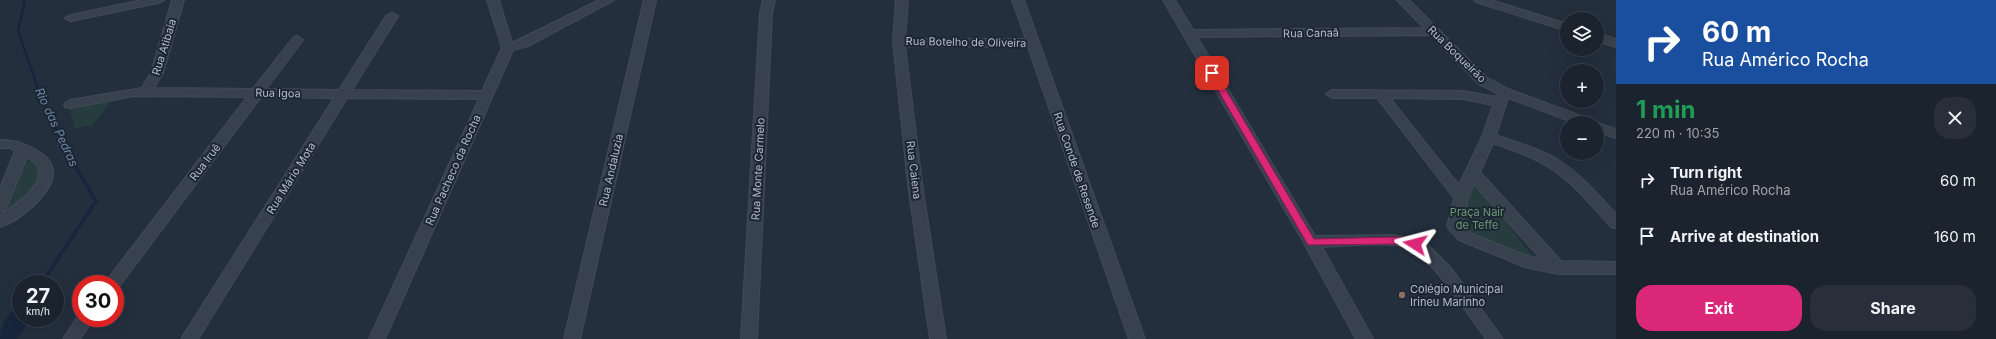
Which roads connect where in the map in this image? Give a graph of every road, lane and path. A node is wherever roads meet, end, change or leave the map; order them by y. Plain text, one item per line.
1 (158, 0) edge
2 (178, 0) edge
3 (493, 0) edge
4 (608, 0) edge
5 (650, 0) edge
6 (769, 0) edge
7 (902, 0) edge
8 (1018, 0) edge
9 (1168, 0) edge
10 (1403, 0) edge
11 (1480, 0) edge
12 (392, 16) dead end
13 (71, 18) dead end
14 (1560, 26) edge
15 (1433, 31) junction
16 (1189, 34) junction
17 (1604, 39) edge
18 (297, 40) dead end
19 (899, 42) junction
20 (1032, 43) junction
21 (1616, 43) edge
22 (508, 48) junction
23 (146, 92) junction
24 (258, 93) junction
25 (345, 94) junction
26 (1332, 94) dead end
27 (486, 95) junction
28 (1381, 95) junction
29 (1503, 97) junction
30 (70, 104) dead end
31 (1564, 116) edge
32 (1604, 130) edge
33 (1616, 134) edge
34 (1489, 137) junction
35 (12, 146) edge
36 (1472, 173) junction
37 (1461, 197) junction
38 (0, 206) edge
39 (0, 222) edge
40 (1616, 223) edge
41 (1311, 242) junction
42 (1558, 268) junction
43 (1616, 268) edge
44 (119, 275) edge
45 (80, 327) edge
46 (71, 339) edge
47 (189, 339) edge
48 (377, 339) edge
49 (572, 339) edge
50 (749, 339) edge
51 (938, 339) edge
52 (1136, 339) edge
53 (1365, 339) edge
54 (1494, 339) edge
55 (1502, 339) edge

1 - 13 street
2 - 23 street, Rua Atibaia
3 - 22 street
4 - 22 street
5 - 49 street, Rua Andaluzia
6 - 50 street, Rua Monte Carmelo
7 - 19 street, Rua Caiena
8 - 20 street, Rua Conde de Resende
9 - 16 street
10 - 15 street, Rua Boqueirão
11 - 14 street
12 - 25 street, Rua Mário Mota
15 - 16 street, Rua Canaã
15 - 29 street, Rua Boqueirão
16 - 41 street
17 - 21 street
18 - 24 street, Rua Iruê
19 - 20 street, Rua Botelho de Oliveira
19 - 51 street, Rua Caiena
20 - 52 street, Rua Conde de Resende
22 - 27 street, Rua Pacheco da Rocha
23 - 24 street, Rua Igoa
23 - 30 street, Rua Igoa
24 - 25 street, Rua Igoa
24 - 44 street, Rua Iruê
25 - 27 street, Rua Igoa
25 - 47 street, Rua Mário Mota
26 - 28 street
27 - 48 street, Rua Pacheco da Rocha
28 - 29 street
28 - 37 street
29 - 31 street, Rua Boqueirão
29 - 34 street
32 - 33 street
34 - 36 street
34 - 40 street
35 - 38 street
35 - 39 street
36 - 37 street
36 - 42 street
37 - 42 street
41 - 53 street
41 - 54 street
42 - 43 street
45 - 46 street
54 - 55 street

